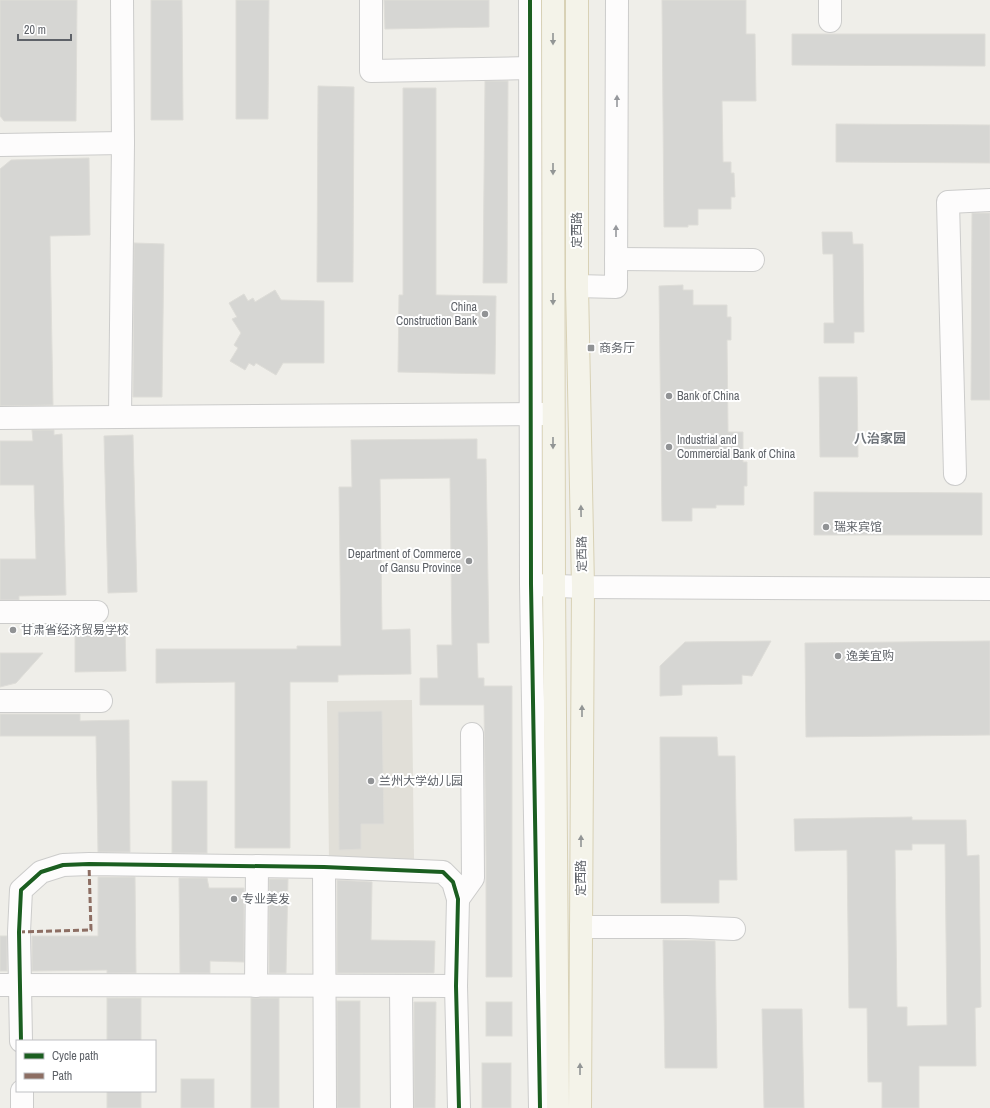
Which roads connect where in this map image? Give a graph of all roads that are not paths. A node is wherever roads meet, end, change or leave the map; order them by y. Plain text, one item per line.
1 (122, 0) edge
2 (371, 0) edge
3 (530, 0) edge
4 (553, 0) edge
5 (577, 0) edge
6 (617, 0) edge
7 (530, 68) junction
8 (122, 143) junction
9 (0, 145) edge
10 (990, 200) edge
11 (616, 259) junction
12 (753, 260) dead end
13 (577, 286) junction
14 (531, 414) junction
15 (553, 414) junction
16 (120, 417) junction
17 (0, 418) edge
18 (955, 474) dead end
19 (531, 584) junction
20 (554, 586) junction
21 (583, 587) junction
22 (990, 589) edge
23 (0, 612) edge
24 (97, 612) dead end
25 (0, 701) edge
26 (101, 701) dead end
27 (472, 734) dead end
28 (258, 866) junction
29 (324, 867) junction
30 (458, 899) junction
31 (581, 927) junction
32 (734, 929) dead end
33 (10, 985) edge
34 (256, 986) junction
35 (325, 986) junction
36 (401, 986) junction
37 (456, 986) junction
38 (21, 1040) edge
39 (22, 1092) edge
40 (22, 1108) edge
41 (325, 1108) edge
42 (402, 1108) edge
43 (458, 1108) edge
44 (540, 1108) edge
45 (558, 1108) edge
46 (580, 1108) edge

1 - 8 street
2 - 7 street
3 - 7 street
4 -> 15 main road, 定西路
5 - 13 main road, 定西路
11 -> 6 street
7 - 14 street
8 - 9 street
8 - 16 street
10 - 18 street
11 - 12 street
11 - 13 street
21 -> 13 main road, 定西路
14 - 15 street
14 - 16 street
14 - 19 street
15 -> 20 main road, 定西路
16 - 17 street
19 - 20 street
19 - 44 street
20 - 21 street
20 - 45 main road, 定西路
21 - 22 street
31 -> 21 main road, 定西路
23 - 24 street
25 - 26 street
27 - 30 street
28 - 29 street
28 - 33 street
28 - 34 street
29 - 30 street
29 - 35 street
30 - 37 street
31 - 32 street
46 -> 31 main road, 定西路
33 - 34 street
33 - 38 street
34 - 35 street
35 - 36 street
35 - 41 street
36 - 37 street
36 - 42 street
37 - 43 street
39 - 40 street

